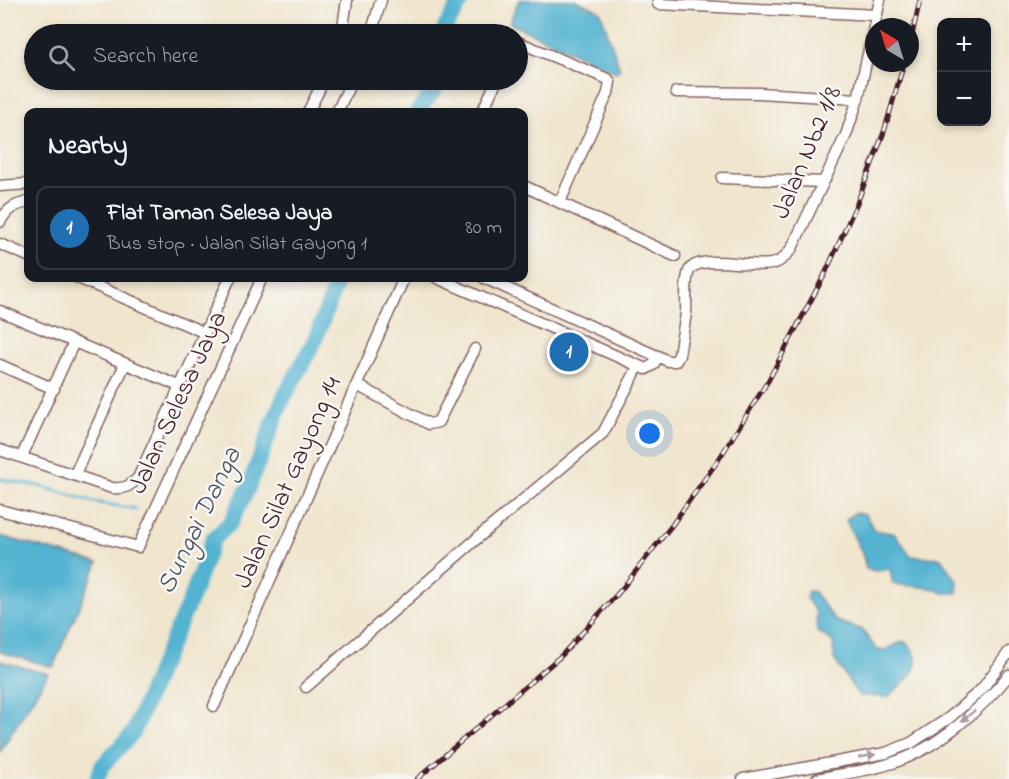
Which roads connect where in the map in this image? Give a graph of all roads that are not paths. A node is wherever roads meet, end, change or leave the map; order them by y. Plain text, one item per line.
1 (347, 0) edge
2 (381, 0) edge
3 (880, 0) edge
4 (658, 2) edge
5 (876, 15) junction
6 (343, 24) edge
7 (374, 24) edge
8 (528, 46) edge
9 (319, 90) edge
10 (347, 90) edge
11 (492, 90) edge
12 (676, 92) dead end
13 (858, 99) junction
14 (310, 108) edge
15 (339, 108) edge
16 (484, 108) edge
17 (722, 178) dead end
18 (823, 182) junction
19 (24, 184) edge
20 (0, 186) edge
21 (528, 188) edge
22 (560, 202) junction
23 (24, 203) edge
24 (0, 222) edge
25 (0, 244) edge
26 (24, 254) edge
27 (675, 256) dead end
28 (87, 282) edge
29 (228, 282) edge
30 (260, 282) edge
31 (402, 282) edge
32 (445, 282) edge
33 (493, 282) edge
34 (0, 311) edge
35 (203, 332) junction
36 (74, 342) junction
37 (475, 349) dead end
38 (658, 356) junction
39 (125, 364) junction
40 (0, 365) edge
41 (638, 367) junction
42 (357, 385) junction
43 (179, 387) junction
44 (54, 389) junction
45 (0, 450) edge
46 (22, 456) junction
47 (75, 474) junction
48 (0, 510) edge
49 (1009, 652) edge
50 (1009, 675) edge
51 (306, 687) dead end
52 (214, 706) dead end
53 (910, 743) junction
54 (917, 753) junction
55 (787, 775) edge
56 (769, 776) edge
57 (743, 779) edge
58 (817, 779) edge

1 - 6 street
2 - 7 street
3 - 5 street, Jalan Nb2 1/8
4 - 5 street
5 - 13 street, Jalan Nb2 1/8
8 - 22 street
9 - 14 street
10 - 15 street
11 - 16 street
12 - 13 street
13 - 18 street, Jalan Nb2 1/8
17 - 18 street
18 - 38 street, Jalan Nb2 1/8
19 - 20 street
21 - 22 street
22 - 27 street
23 - 24 street
25 - 26 street
28 - 35 street
29 - 35 street
30 - 48 street, Jalan Selesa Jaya
31 - 42 street, Jalan Silat Gayong 14
32 - 41 street
33 - 38 street
34 - 36 street
35 - 43 street
36 - 39 street
36 - 44 street
37 - 42 street
38 - 41 street
39 - 43 street
39 - 47 street
40 - 44 street
41 - 51 street
42 - 52 street, Jalan Silat Gayong 14
43 - 47 street
44 - 46 street
45 - 46 street
46 - 47 street
49 - 53 street
50 -> 54 street
53 - 54 street
55 -> 53 street
54 - 58 street
55 - 56 street
56 - 57 street

